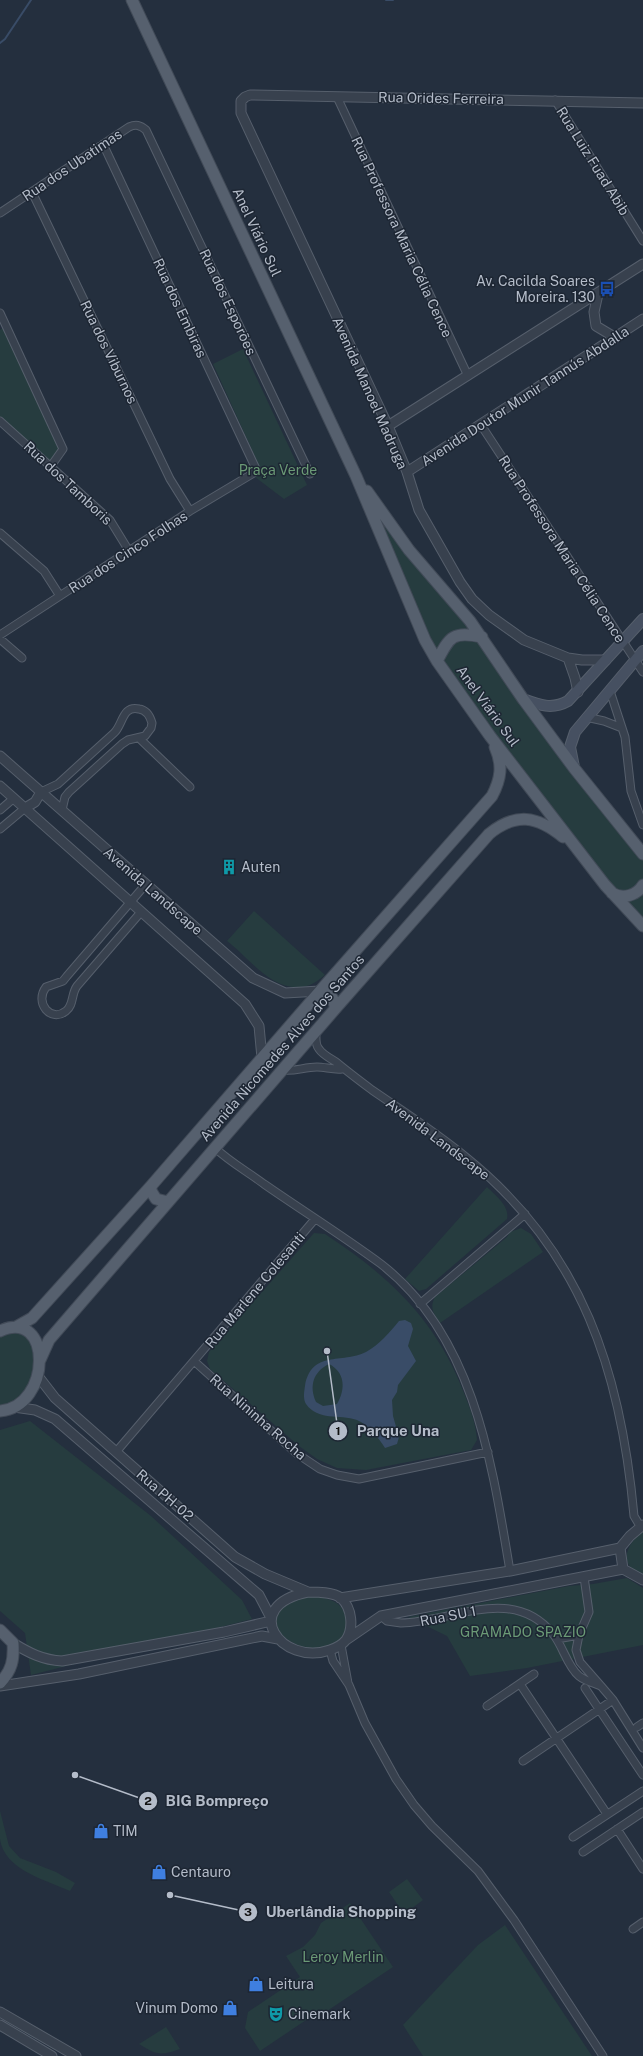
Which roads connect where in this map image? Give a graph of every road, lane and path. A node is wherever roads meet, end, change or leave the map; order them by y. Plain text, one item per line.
1 (132, 0) edge
2 (336, 97) junction
3 (555, 100) junction
4 (241, 102) joint
5 (643, 104) edge
6 (146, 130) joint
7 (103, 144) junction
8 (32, 192) junction
9 (0, 213) edge
10 (643, 241) edge
11 (643, 264) edge
12 (598, 294) junction
13 (0, 313) edge
14 (643, 319) edge
15 (616, 338) junction
16 (468, 376) junction
17 (0, 421) edge
18 (481, 425) junction
19 (388, 426) junction
20 (51, 466) junction
21 (257, 471) joint
22 (407, 472) junction
23 (310, 474) dead end
24 (356, 476) junction
25 (190, 511) junction
26 (0, 533) edge
27 (129, 551) junction
28 (60, 596) junction
29 (643, 618) edge
30 (0, 635) edge
31 (482, 637) junction
32 (0, 639) edge
33 (622, 642) junction
34 (643, 651) edge
35 (22, 658) dead end
36 (568, 658) junction
37 (606, 660) junction
38 (437, 661) junction
39 (634, 661) junction
40 (643, 672) edge
41 (610, 691) junction
42 (578, 692) junction
43 (523, 699) junction
44 (586, 717) junction
45 (622, 728) junction
46 (490, 736) junction
47 (140, 739) junction
48 (0, 756) edge
49 (84, 761) junction
50 (574, 768) junction
51 (92, 771) junction
52 (0, 786) edge
53 (190, 788) dead end
54 (40, 792) junction
55 (14, 798) junction
56 (24, 808) junction
57 (0, 810) edge
58 (62, 810) junction
59 (643, 825) edge
60 (0, 829) edge
61 (576, 847) junction
62 (643, 854) edge
63 (146, 884) junction
64 (643, 885) edge
65 (610, 892) junction
66 (130, 902) junction
67 (141, 912) junction
68 (643, 926) edge
69 (105, 932) junction
70 (116, 940) junction
71 (320, 991) junction
72 (335, 1009) junction
73 (316, 1032) junction
74 (262, 1058) junction
75 (342, 1069) junction
76 (282, 1070) junction
77 (215, 1148) junction
78 (151, 1186) junction
79 (168, 1202) junction
80 (525, 1214) junction
81 (315, 1219) junction
82 (420, 1304) junction
83 (6, 1328) edge
84 (40, 1360) junction
85 (194, 1361) junction
86 (38, 1376) junction
87 (14, 1407) junction
88 (0, 1410) edge
89 (116, 1452) junction
90 (488, 1452) junction
91 (642, 1525) edge
92 (620, 1548) junction
93 (623, 1569) junction
94 (510, 1571) junction
95 (584, 1577) junction
96 (643, 1580) edge
97 (308, 1592) junction
98 (340, 1598) junction
99 (381, 1616) junction
100 (271, 1619) junction
101 (0, 1630) edge
102 (579, 1635) junction
103 (278, 1639) junction
104 (557, 1639) junction
105 (344, 1642) junction
106 (13, 1643) junction
107 (330, 1650) junction
108 (110, 1652) junction
109 (114, 1666) junction
110 (534, 1674) dead end
111 (520, 1684) junction
112 (0, 1685) edge
113 (349, 1685) junction
114 (601, 1686) junction
115 (585, 1688) dead end
116 (613, 1700) junction
117 (487, 1706) dead end
118 (599, 1710) junction
119 (556, 1738) junction
120 (643, 1748) edge
121 (523, 1761) dead end
122 (643, 1775) edge
123 (643, 1791) edge
124 (643, 1812) edge
125 (607, 1814) junction
126 (617, 1829) junction
127 (573, 1837) dead end
128 (583, 1852) dead end
129 (643, 1869) edge
130 (643, 1922) edge
131 (633, 1929) dead end
132 (0, 2012) edge
133 (0, 2026) edge
134 (44, 2038) junction
135 (39, 2048) junction
136 (52, 2056) edge
137 (76, 2056) edge
138 (603, 2056) edge

1 - 24 main road, Anel Viário Sul
2 - 3 street, Rua Orides Ferreira
2 - 4 street, Rua Orides Ferreira
2 - 16 street, Rua Professora Maria Célia Cence
3 - 5 street, Rua Orides Ferreira
3 - 10 street, Rua Luiz Fuad Abib
4 - 19 street, Avenida Manoel Madruga
6 - 7 street, Rua dos Ubatimas
6 - 23 street, Rua dos Esporões
7 - 8 street, Rua dos Ubatimas
7 - 21 street, Rua dos Embiras
8 - 9 street, Rua dos Ubatimas
8 - 25 street, Rua dos Viburnos
11 - 12 street
12 - 15 street
12 - 16 street
13 - 20 street
14 - 15 street, Avenida Doutor Munir Tannús Abdalla
15 - 18 street, Avenida Doutor Munir Tannús Abdalla
16 - 19 street
17 - 20 street, Rua dos Tamboris
18 - 22 street, Avenida Doutor Munir Tannús Abdalla
18 - 33 street, Rua Professora Maria Célia Cence
19 - 22 street, Avenida Manoel Madruga
20 - 27 street, Rua dos Tamboris
21 - 25 street, Rua dos Cinco Folhas
22 - 36 street, Avenida Manoel Madruga
24 - 31 main road, Anel Viário Sul
24 - 38 main road, Anel Viário Sul
25 - 27 street, Rua dos Cinco Folhas
26 - 28 street
27 - 28 street, Rua dos Cinco Folhas
28 - 30 street, Rua dos Cinco Folhas
29 - 33 main road
31 - 38 main road
31 - 43 main road, Anel Viário Sul
32 - 35 street
33 - 37 main road
33 - 39 street, Rua Professora Maria Célia Cence
34 - 39 main road
36 - 37 street, Avenida Manoel Madruga
36 - 42 street
37 - 42 main road
38 - 46 main road, Anel Viário Sul
39 - 40 street, Rua Professora Maria Célia Cence
39 - 41 main road
41 - 44 main road
41 - 45 street
42 - 43 main road
43 - 50 main road, Anel Viário Sul
44 - 45 street
44 - 50 main road
45 - 59 street
46 - 61 main road, Anel Viário Sul
46 - 71 main road, Avenida Nicomedes Alves dos Santos
47 - 49 street
47 - 51 street
47 - 53 street
48 - 54 street, Avenida Landscape
49 - 51 street
49 - 54 street
50 - 62 main road, Anel Viário Sul
51 - 58 street
52 - 55 street, Avenida Landscape
54 - 56 street
54 - 58 street, Avenida Landscape
55 - 56 street, Avenida Landscape
55 - 57 street
56 - 60 street
56 - 66 street, Avenida Landscape
58 - 63 street, Avenida Landscape
61 - 65 main road, Anel Viário Sul
61 - 72 main road, Avenida Nicomedes Alves dos Santos
63 - 66 street
63 - 71 street, Avenida Landscape
64 - 65 main road
65 - 68 main road, Anel Viário Sul
66 - 67 street, Avenida Landscape
66 - 69 street
67 - 70 street
67 - 74 street, Avenida Landscape
69 - 70 street
69 - 70 street
71 - 72 main road
71 - 74 main road, Avenida Nicomedes Alves dos Santos
72 - 73 main road, Avenida Nicomedes Alves dos Santos
73 - 75 street, Avenida Landscape
73 - 76 main road, Avenida Nicomedes Alves dos Santos
74 - 78 main road, Avenida Nicomedes Alves dos Santos
75 - 76 street
75 - 80 street, Avenida Landscape
76 - 77 main road, Avenida Nicomedes Alves dos Santos
77 - 79 main road, Avenida Nicomedes Alves dos Santos
77 - 81 street
78 - 79 main road
78 - 83 main road, Avenida Nicomedes Alves dos Santos
79 - 84 main road, Avenida Nicomedes Alves dos Santos
80 - 82 street
80 - 91 street, Avenida Landscape
81 - 82 street
81 - 85 street, Rua Marlene Colesanti
82 - 90 street
83 - 84 main road
84 - 86 main road
85 - 89 street, Rua Marlene Colesanti
85 - 90 street, Rua Nininha Rocha
86 - 87 main road
86 - 89 street, Rua PH-02
87 - 88 main road
87 - 100 street, Rua PH-02
89 - 97 street, Rua PH-02
90 - 94 street
91 - 92 street
92 - 93 street
92 - 94 street
93 - 95 street
93 - 96 street
94 - 98 street
95 - 99 street
95 - 102 street
97 - 98 street
97 - 100 street
98 - 105 street
99 - 104 street, Rua SU 1
99 - 105 street
100 - 103 street
100 - 108 street
101 - 106 main road
102 - 104 street
102 - 114 street
103 - 107 street
103 - 109 street
104 - 114 street, Rua SU 1
105 - 107 street
105 - 113 street
106 - 108 street
106 - 112 main road
107 - 113 street
108 - 109 street
109 - 112 street
110 - 111 street
111 - 117 street
111 - 119 street
113 - 138 street
114 - 116 street
115 - 118 street
116 - 118 street
116 - 120 street
118 - 119 street
118 - 122 street
119 - 121 street
119 - 125 street
123 - 125 street
124 - 126 street
125 - 127 street
126 - 128 street
126 - 129 street
130 - 131 street
132 - 134 street
133 - 135 street
134 - 135 street
134 - 137 street
135 - 136 street

